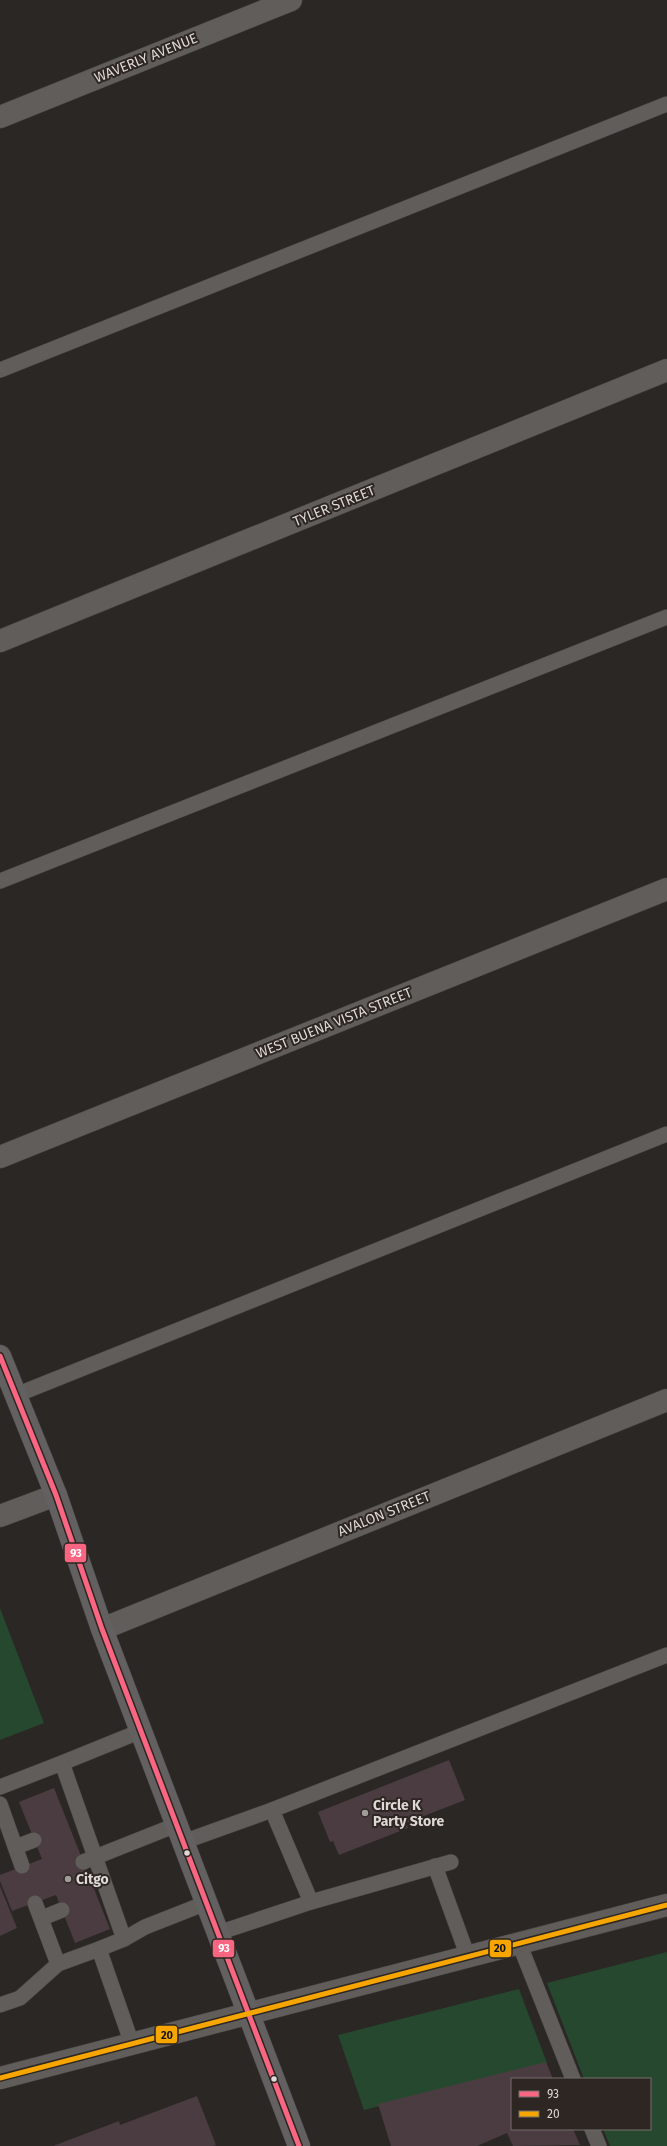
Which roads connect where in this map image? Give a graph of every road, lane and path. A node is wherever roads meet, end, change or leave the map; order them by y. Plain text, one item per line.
1 (291, 0) edge
2 (667, 104) edge
3 (0, 117) edge
4 (0, 370) edge
5 (667, 370) edge
6 (667, 617) edge
7 (0, 641) edge
8 (0, 881) edge
9 (667, 889) edge
10 (667, 1134) edge
11 (0, 1157) edge
12 (0, 1356) edge
13 (16, 1395) junction
14 (667, 1400) edge
15 (56, 1496) junction
16 (0, 1516) edge
17 (102, 1629) junction
18 (667, 1655) edge
19 (141, 1731) junction
20 (62, 1763) junction
21 (0, 1787) edge
22 (0, 1804) edge
23 (272, 1810) junction
24 (180, 1834) junction
25 (34, 1840) dead end
26 (16, 1847) junction
27 (89, 1859) junction
28 (451, 1862) dead end
29 (22, 1866) dead end
30 (435, 1866) junction
31 (36, 1902) dead end
32 (311, 1902) junction
33 (206, 1903) junction
34 (667, 1905) edge
35 (62, 1910) dead end
36 (42, 1918) junction
37 (218, 1933) junction
38 (124, 1939) junction
39 (519, 1943) junction
40 (99, 1949) junction
41 (468, 1957) junction
42 (58, 1964) junction
43 (0, 2005) edge
44 (248, 2013) junction
45 (132, 2044) junction
46 (0, 2078) edge
47 (573, 2078) edge
48 (592, 2130) edge
49 (299, 2146) edge
50 (599, 2146) edge

1 - 3 street, WAVERLY AVENUE
2 - 4 lane
5 - 7 street, TYLER STREET
6 - 8 lane
9 - 11 street, WEST BUENA VISTA STREET
10 - 13 lane
12 - 13 main road
13 - 15 main road
14 - 17 street, AVALON STREET
15 - 16 street
15 - 17 main road
17 - 19 main road
18 - 23 lane
19 - 20 lane
19 - 24 main road
20 - 21 lane
20 - 27 lane
22 - 26 lane
23 - 24 lane
23 - 32 lane
24 - 27 lane
24 - 33 main road
25 - 26 lane
26 - 29 lane
27 - 38 lane
28 - 30 lane
30 - 32 lane
30 - 41 lane
31 - 36 lane
32 - 37 lane
33 - 37 main road
33 - 38 lane
34 - 39 street
35 - 36 lane
36 - 42 lane
37 - 44 main road
38 - 40 lane
39 - 41 street
39 - 47 lane
40 - 42 lane
40 - 45 lane
41 - 44 street
42 - 43 lane
44 - 45 street
44 - 49 main road
45 - 46 street
48 - 50 lane

